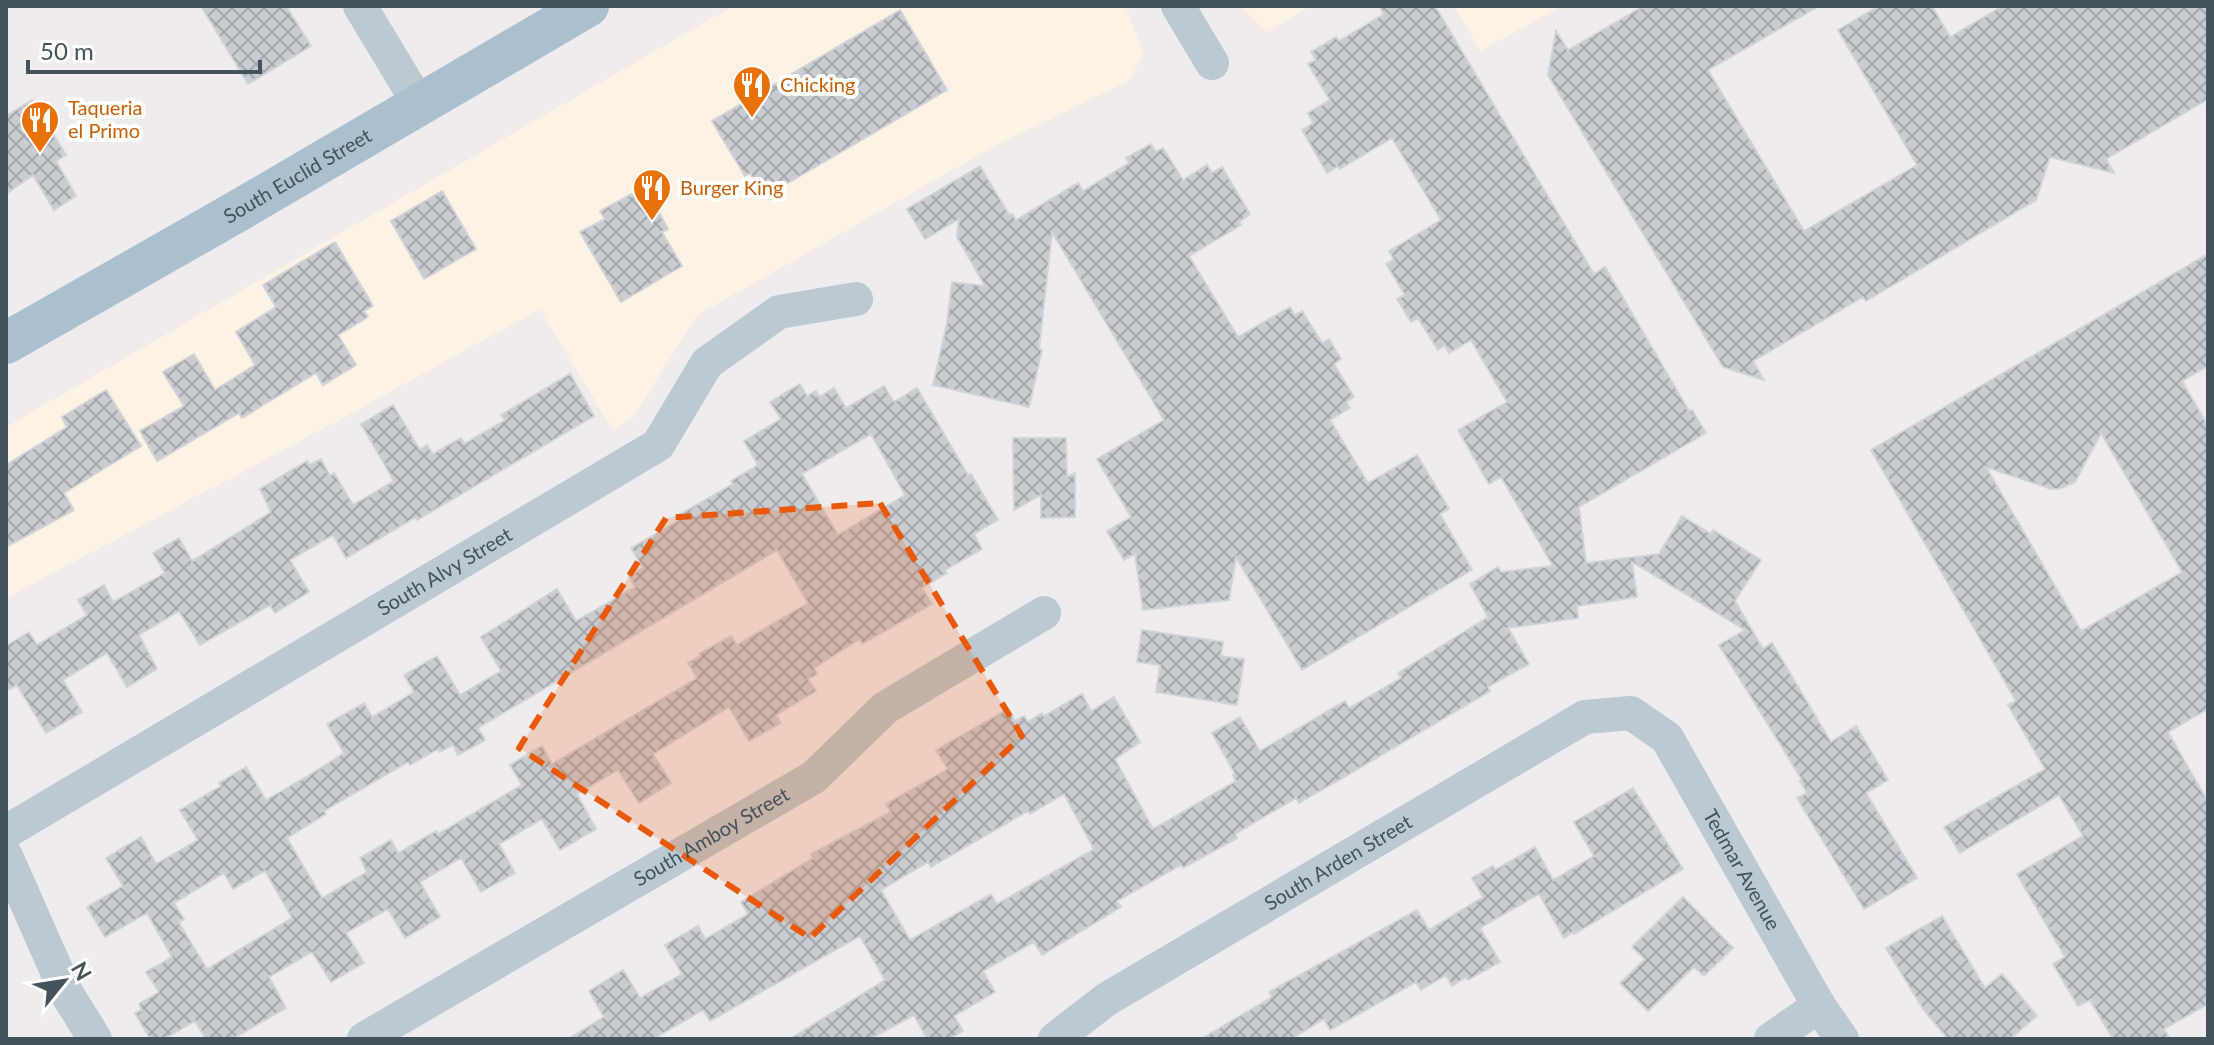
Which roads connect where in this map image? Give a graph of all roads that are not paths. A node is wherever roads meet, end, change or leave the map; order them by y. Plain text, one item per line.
1 (360, 6) edge
2 (588, 6) edge
3 (1178, 6) edge
4 (1212, 63) dead end
5 (419, 104) junction
6 (856, 299) dead end
7 (6, 343) edge
8 (1044, 613) dead end
9 (1631, 713) joint
10 (6, 832) edge
11 (6, 856) edge
12 (1819, 1006) junction
13 (95, 1039) edge
14 (364, 1039) edge
15 (1055, 1039) edge
16 (1771, 1039) edge
17 (1842, 1039) edge

1 - 5 street
2 - 5 main road, South Euclid Street
3 - 4 street
5 - 7 main road, South Euclid Street
6 - 10 street, South Alvy Street
8 - 14 street, South Amboy Street
9 - 12 street, Tedmar Avenue
9 - 15 street, South Arden Street
11 - 13 street
12 - 16 street
12 - 17 street, Tedmar Avenue

